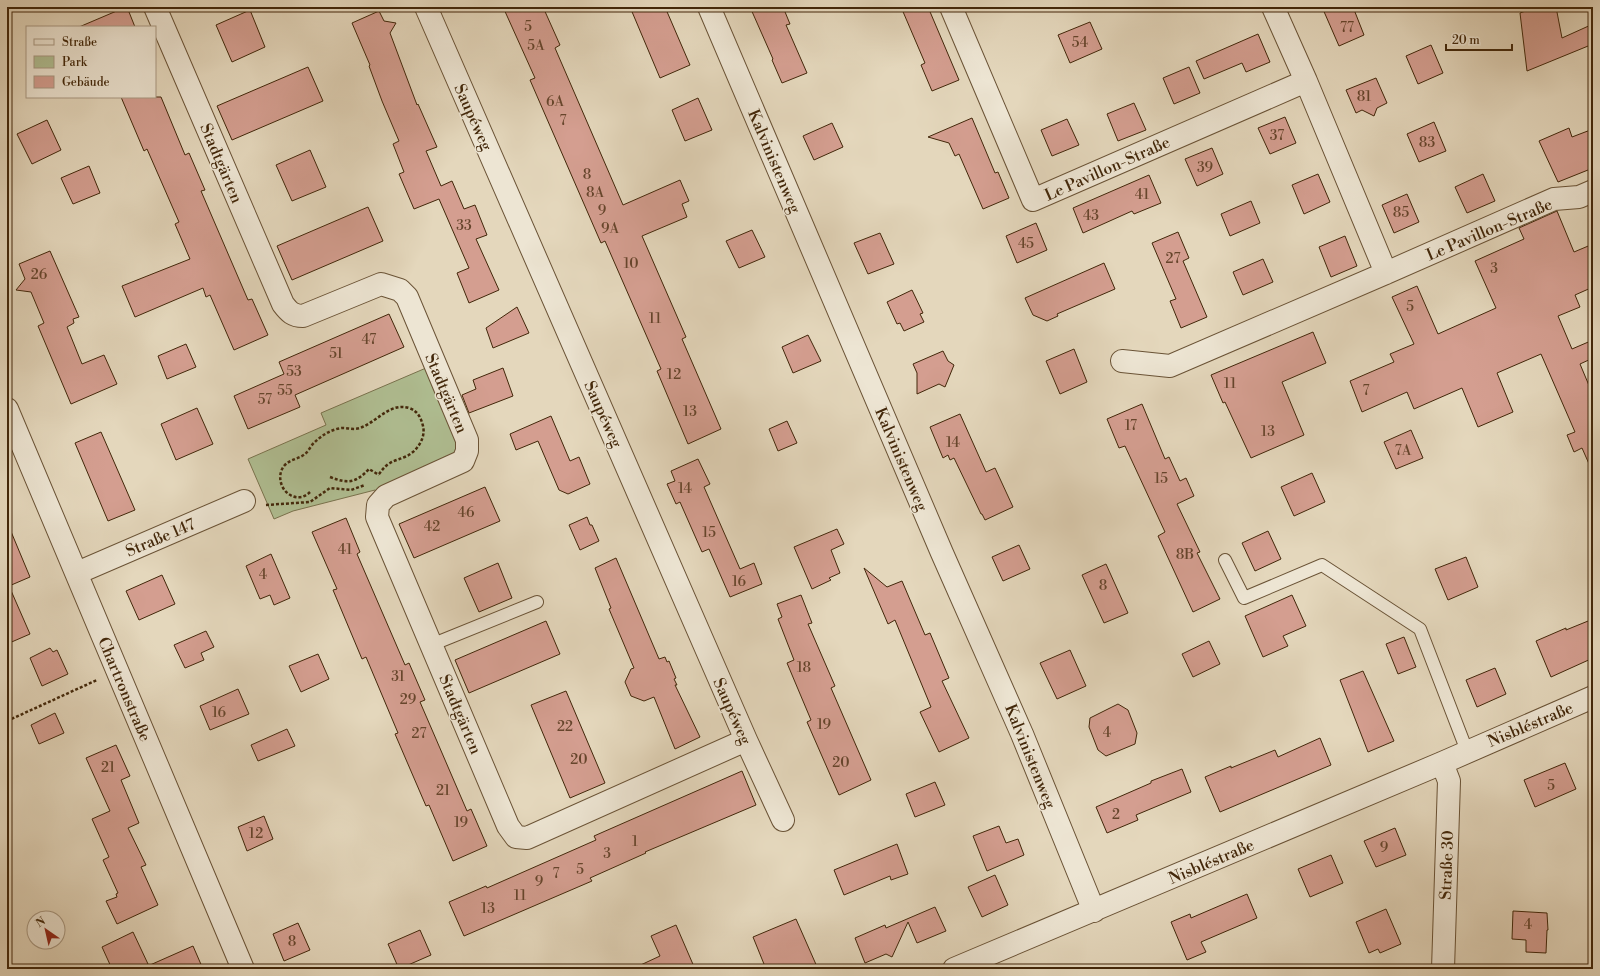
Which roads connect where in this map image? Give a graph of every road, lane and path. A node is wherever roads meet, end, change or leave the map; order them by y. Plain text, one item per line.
1 (155, 7) edge
2 (426, 7) edge
3 (709, 7) edge
4 (951, 7) edge
5 (1273, 7) edge
6 (1306, 81) junction
7 (1593, 191) edge
8 (1386, 273) junction
9 (1122, 361) dead end
10 (7, 409) edge
11 (330, 477) dead end
12 (366, 484) dead end
13 (310, 492) dead end
14 (244, 501) joint
15 (1225, 560) dead end
16 (77, 573) junction
17 (537, 602) dead end
18 (431, 645) junction
19 (117, 671) junction
20 (1593, 697) edge
21 (7, 721) edge
22 (746, 740) junction
23 (1467, 751) junction
24 (1442, 763) junction
25 (783, 820) dead end
26 (1094, 911) junction
27 (243, 969) edge
28 (954, 969) edge
29 (1443, 969) edge

1 - 18 street, Stadtgärten
2 - 22 street, Saupéweg
3 - 26 street, Kalvinistenweg
4 - 6 street, Le Pavillon-Straße
5 - 6 street
6 - 8 street
7 - 8 street, Le Pavillon-Straße
8 - 9 street, Le Pavillon-Straße
10 - 16 street, Chartronstraße
11 - 13 path
12 - 14 path
14 - 16 street, Straße 147
15 - 23 lane, Nisbléstraße
16 - 19 street, Chartronstraße
17 - 18 lane
18 - 22 street, Stadtgärten
19 - 21 path
19 - 27 street, Chartronstraße
20 - 23 street, Nisbléstraße
22 - 25 street, Saupéweg
23 - 24 street, Nisbléstraße
24 - 26 street, Nisbléstraße
24 - 29 street, Straße 30
26 - 28 street, Nisbléstraße

